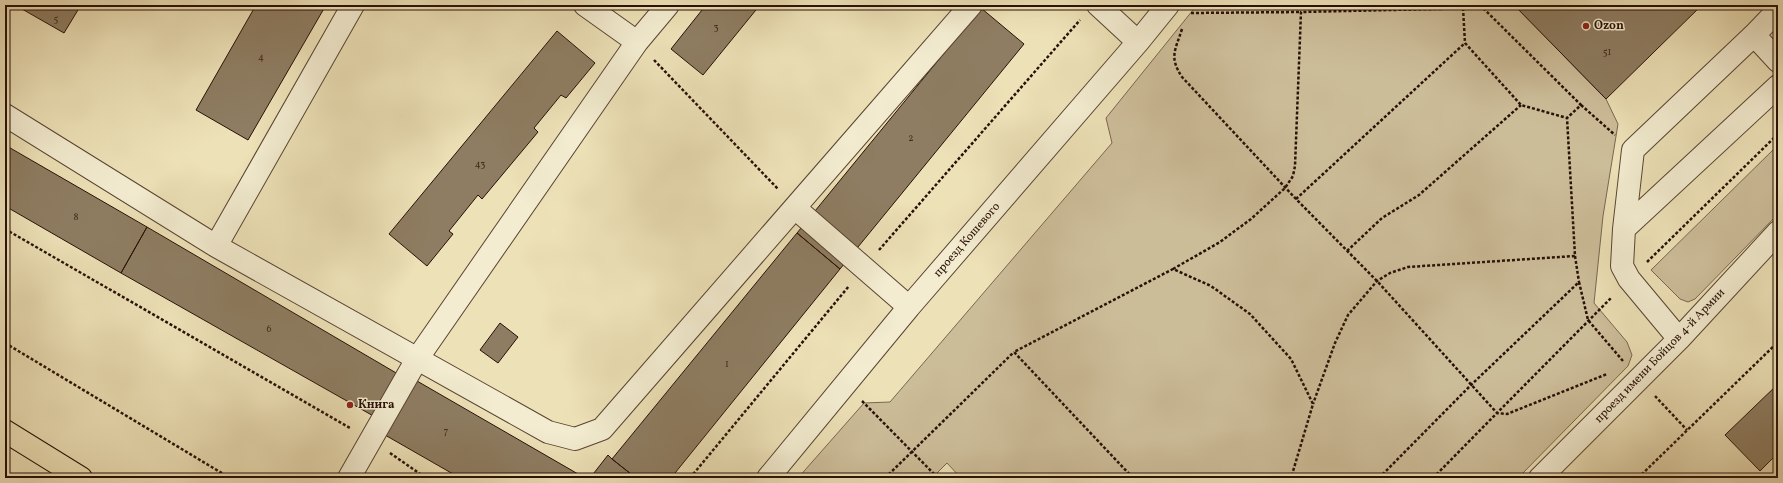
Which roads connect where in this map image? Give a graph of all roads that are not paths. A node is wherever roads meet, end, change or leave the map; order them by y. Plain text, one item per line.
1 (353, 5) edge
2 (585, 5) edge
3 (668, 5) edge
4 (971, 5) edge
5 (1178, 9) edge
6 (1778, 10) edge
7 (1090, 11) edge
8 (1754, 35) junction
9 (637, 42) junction
10 (1138, 42) junction
11 (1778, 60) edge
12 (1778, 86) edge
13 (5, 115) edge
14 (796, 208) junction
15 (1624, 229) junction
16 (1778, 232) edge
17 (216, 246) junction
18 (909, 307) junction
19 (1680, 339) junction
20 (417, 359) junction
21 (5, 431) edge
22 (1546, 476) edge
23 (81, 478) edge
24 (349, 478) edge
25 (768, 478) edge

1 - 17 street
2 - 9 street
3 - 9 street
4 - 14 street
5 - 10 street, проезд Кошевого
6 - 8 street
7 - 10 street
8 - 11 street
8 - 15 street
9 - 20 street
10 - 18 street, проезд Кошевого
12 - 15 street
13 - 17 street
14 - 18 street
14 - 20 street
15 - 19 street
16 - 19 street, проезд имени Бойцов 4-й Армии
17 - 20 street
18 - 25 street, проезд Кошевого
19 - 22 street, проезд имени Бойцов 4-й Армии
20 - 24 street
21 - 23 main road

